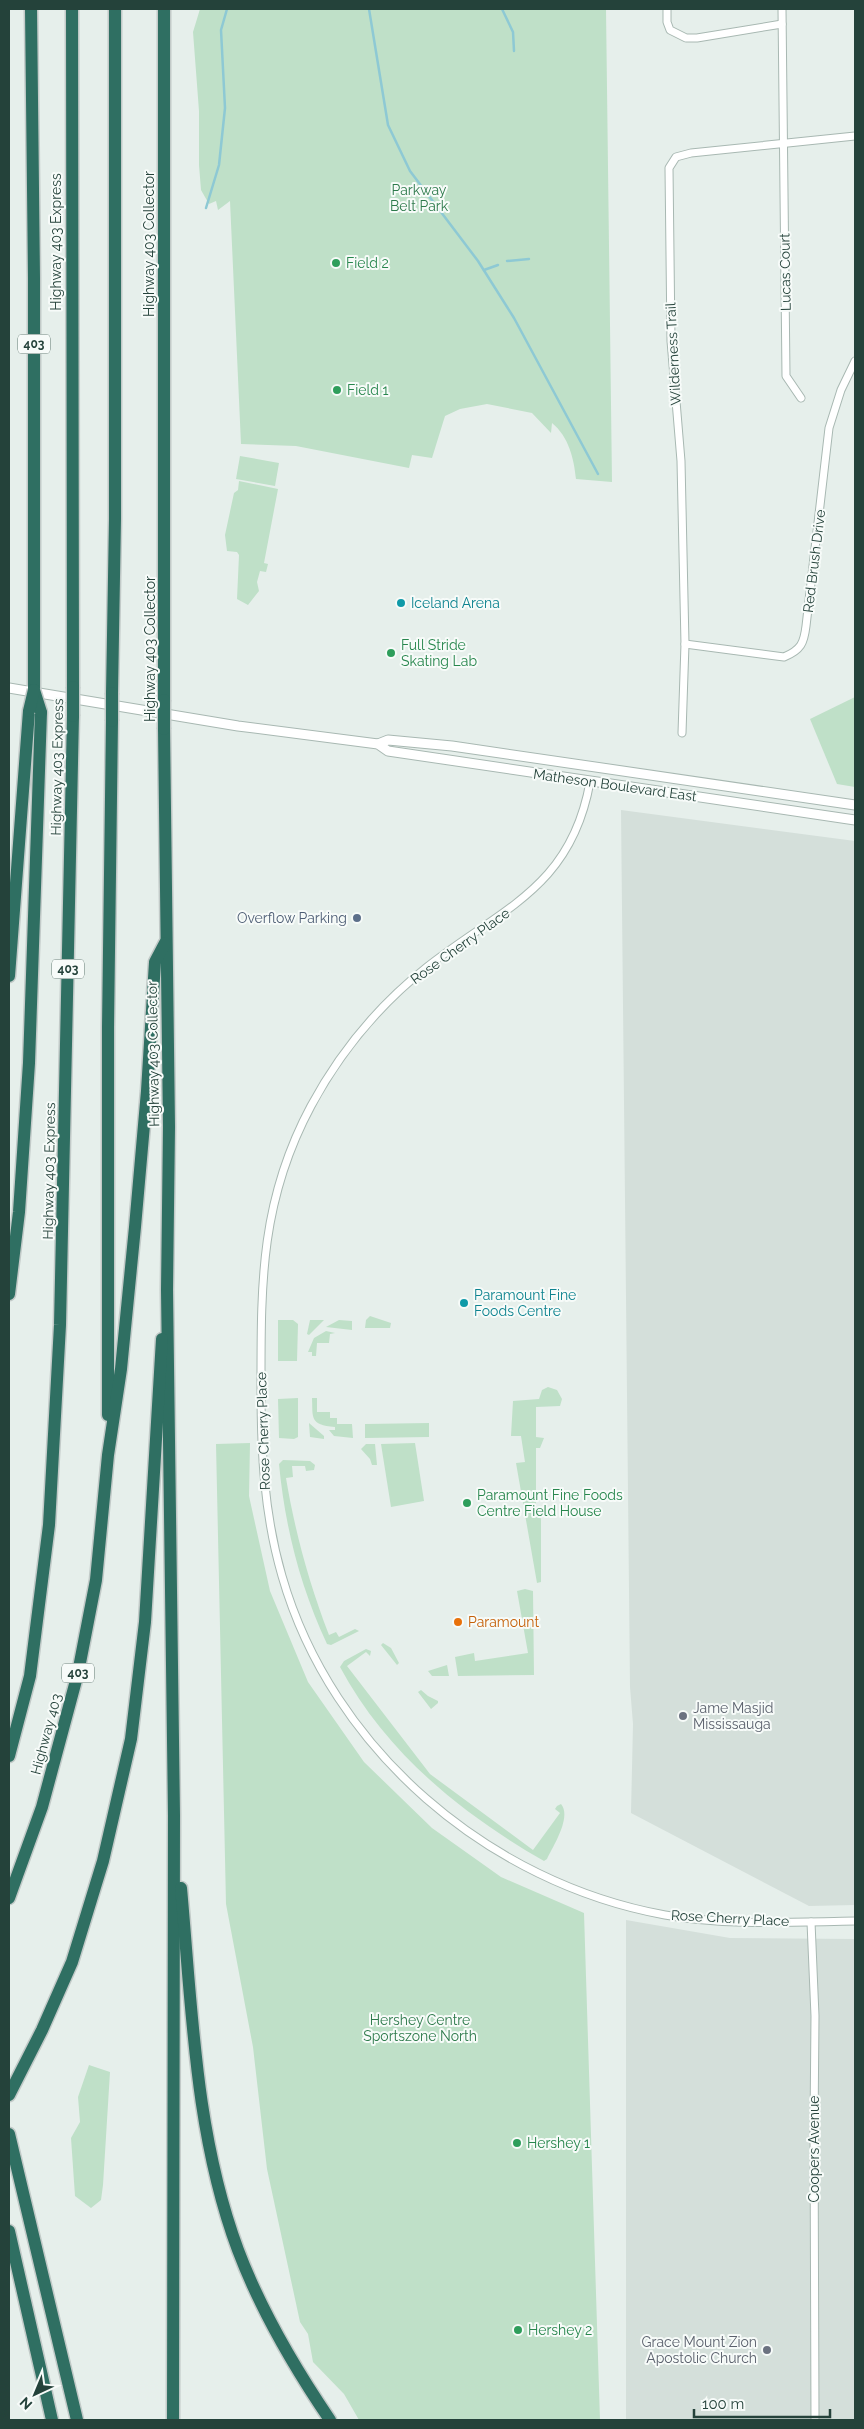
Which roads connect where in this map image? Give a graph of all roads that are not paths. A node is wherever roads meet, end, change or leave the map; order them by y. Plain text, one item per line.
1 (31, 9) edge
2 (72, 9) edge
3 (115, 9) edge
4 (164, 9) edge
5 (667, 9) edge
6 (782, 9) edge
7 (782, 24) junction
8 (855, 136) edge
9 (783, 142) junction
10 (855, 361) edge
11 (801, 398) dead end
12 (685, 644) junction
13 (9, 688) edge
14 (35, 711) junction
15 (682, 733) dead end
16 (378, 744) junction
17 (590, 782) junction
18 (855, 805) edge
19 (855, 820) edge
20 (166, 941) junction
21 (9, 976) edge
22 (167, 1290) junction
23 (9, 1294) edge
24 (108, 1455) junction
25 (9, 1756) edge
26 (174, 1816) junction
27 (9, 1898) edge
28 (855, 1921) edge
29 (811, 1922) junction
30 (9, 2095) edge
31 (9, 2134) edge
32 (9, 2231) edge
33 (52, 2420) edge
34 (77, 2420) edge
35 (173, 2420) edge
36 (330, 2420) edge
37 (816, 2420) edge

1 - 14 highway, 403, bridge
2 - 25 highway, Highway 403 Express / 403, bridge
3 - 24 highway, 403, bridge
4 - 20 highway, Highway 403 Collector, bridge
5 - 7 street
6 - 7 street, Lucas Court
7 - 9 street, Lucas Court
8 - 9 street, Wilderness Trail
9 - 11 street, Lucas Court
9 - 12 street, Wilderness Trail
10 - 12 street, Red Brush Drive
12 - 15 street, Wilderness Trail
13 - 16 street, Matheson Boulevard East
14 - 21 highway
14 - 23 highway
16 - 17 street, Matheson Boulevard East
16 - 18 street, Matheson Boulevard East
17 - 19 street, Matheson Boulevard East
17 - 29 street, Rose Cherry Place
20 - 22 highway, Highway 403 Collector
20 - 24 highway
22 - 26 highway
22 - 30 highway
24 - 27 highway, Highway 403 / 403
26 - 35 highway
26 - 36 highway
28 - 29 street
29 - 37 street, Coopers Avenue
31 - 34 highway
32 - 33 highway

